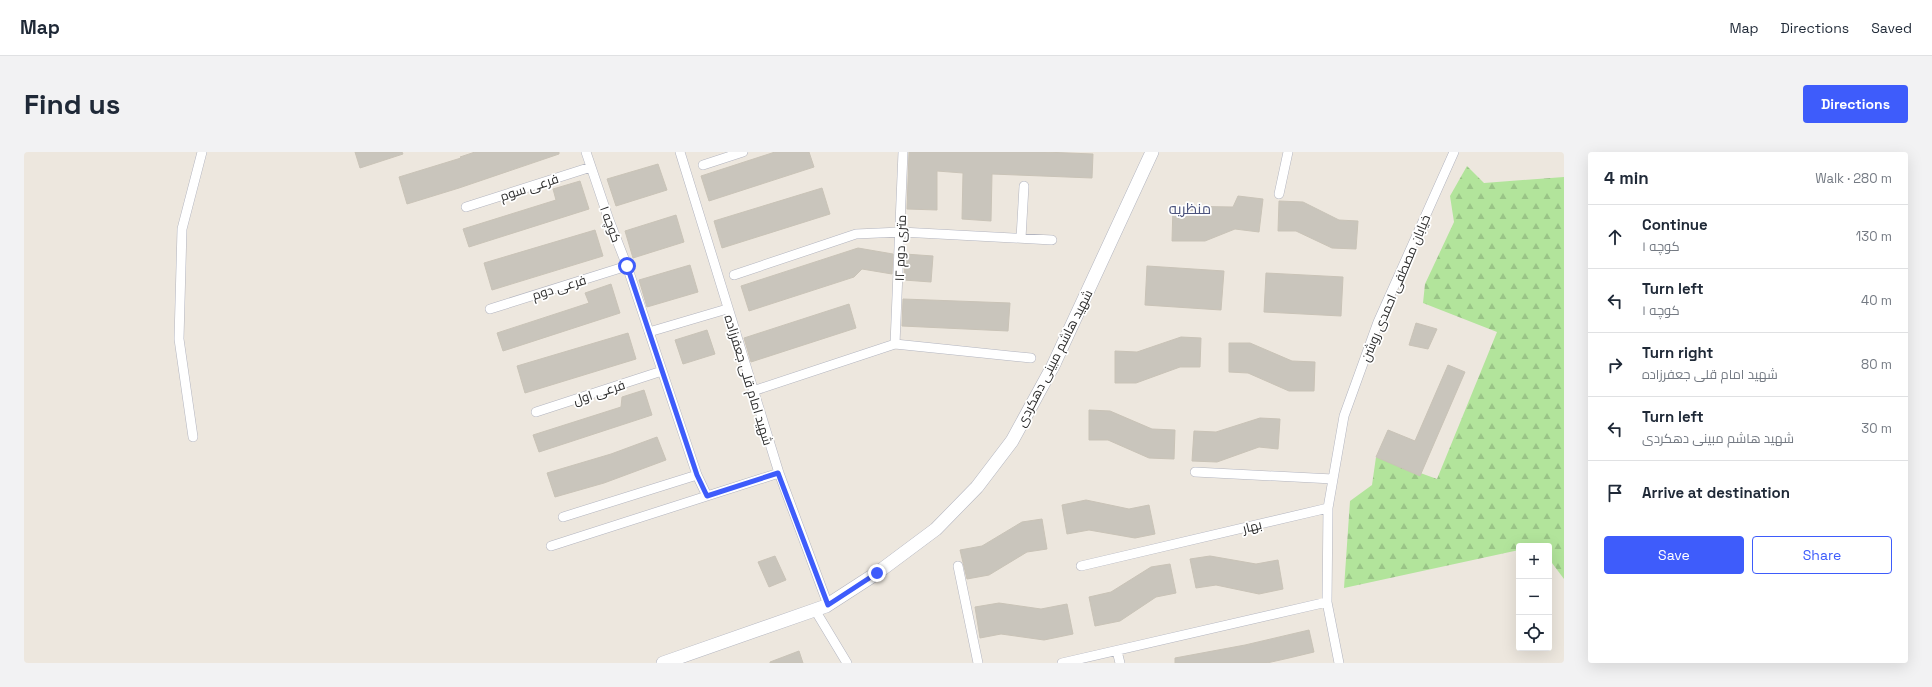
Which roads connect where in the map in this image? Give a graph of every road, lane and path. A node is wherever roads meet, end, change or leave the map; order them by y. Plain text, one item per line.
1 (202, 152) edge
2 (586, 152) edge
3 (680, 152) edge
4 (742, 152) edge
5 (903, 152) edge
6 (1152, 152) edge
7 (1288, 152) edge
8 (1454, 152) edge
9 (703, 165) dead end
10 (591, 167) junction
11 (1024, 186) dead end
12 (1279, 194) dead end
13 (466, 207) dead end
14 (901, 232) junction
15 (1021, 238) junction
16 (1052, 240) dead end
17 (627, 266) junction
18 (734, 275) dead end
19 (490, 309) dead end
20 (727, 309) junction
21 (649, 332) junction
22 (895, 344) junction
23 (1031, 358) dead end
24 (662, 371) junction
25 (753, 391) junction
26 (536, 412) dead end
27 (193, 437) dead end
28 (1195, 472) dead end
29 (778, 473) junction
30 (697, 475) junction
31 (1333, 479) junction
32 (707, 496) junction
33 (1328, 508) junction
34 (563, 517) dead end
35 (551, 546) dead end
36 (958, 566) dead end
37 (1081, 566) dead end
38 (1327, 602) junction
39 (828, 605) junction
40 (816, 610) junction
41 (1117, 651) junction
42 (663, 663) edge
43 (847, 663) edge
44 (978, 663) edge
45 (1062, 663) edge
46 (1120, 663) edge
47 (1339, 663) edge

1 - 27 street
2 - 10 street, کوچه ۱
3 - 20 street, شهید امام قلی جعفرزاده
4 - 9 street
5 - 14 street, ۱۲ متری دوم
6 - 39 main road, شهید هاشم مبینی دهکردی
7 - 12 street
8 - 31 street, خیابان مصطفی احمدی روشن
10 - 13 street, فرعی سوم
10 - 17 street, کوچه ۱
11 - 15 street
14 - 15 street
14 - 18 street
14 - 22 street, ۱۲ متری دوم
15 - 16 street
17 - 19 street, فرعی دوم
17 - 21 street, کوچه ۱
20 - 21 street
20 - 25 street, شهید امام قلی جعفرزاده
21 - 24 street, کوچه ۱
22 - 23 street
22 - 25 street
24 - 26 street, فرعی اول
24 - 30 street, کوچه ۱
25 - 29 street, شهید امام قلی جعفرزاده
28 - 31 street
29 - 32 street
29 - 39 street, شهید امام قلی جعفرزاده
30 - 32 street, کوچه ۱
30 - 34 street
31 - 33 street, خیابان مصطفی احمدی روشن
32 - 35 street
33 - 37 street, بهار
33 - 38 street, خیابان مصطفی احمدی روشن
36 - 44 street
38 - 41 street
38 - 47 street, خیابان مصطفی احمدی روشن
39 - 40 main road, شهید هاشم مبینی دهکردی
40 - 42 main road, شهید هاشم مبینی دهکردی
40 - 43 street
41 - 45 street
41 - 46 street

